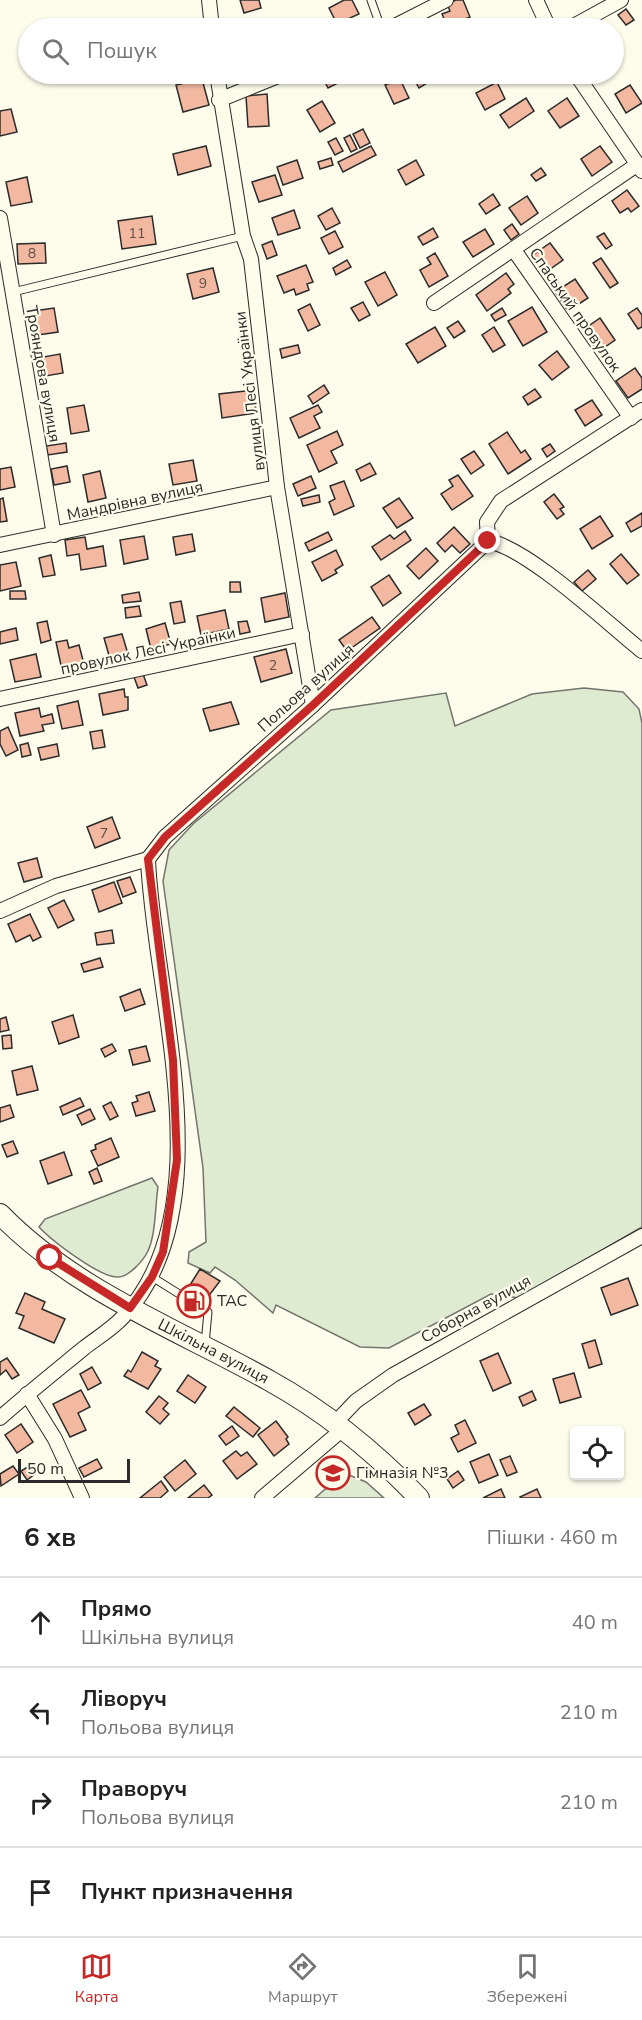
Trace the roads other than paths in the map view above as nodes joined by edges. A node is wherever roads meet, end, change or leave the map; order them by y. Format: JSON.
{"nodes":[{"id":1,"x":209,"y":0,"type":"edge"},
{"id":2,"x":371,"y":0,"type":"edge"},
{"id":3,"x":446,"y":0,"type":"edge"},
{"id":4,"x":537,"y":0,"type":"edge"},
{"id":5,"x":621,"y":0,"type":"edge"},
{"id":6,"x":211,"y":18,"type":"edge"},
{"id":7,"x":377,"y":18,"type":"edge"},
{"id":8,"x":411,"y":18,"type":"edge"},
{"id":9,"x":545,"y":18,"type":"edge"},
{"id":10,"x":588,"y":18,"type":"edge"},
{"id":11,"x":218,"y":84,"type":"edge"},
{"id":12,"x":258,"y":84,"type":"edge"},
{"id":13,"x":583,"y":84,"type":"edge"},
{"id":14,"x":219,"y":100,"type":"junction"},
{"id":15,"x":640,"y":168,"type":"edge"},
{"id":16,"x":0,"y":218,"type":"edge"},
{"id":17,"x":243,"y":236,"type":"junction"},
{"id":18,"x":514,"y":250,"type":"junction"},
{"id":19,"x":13,"y":292,"type":"junction"},
{"id":20,"x":434,"y":303,"type":"dead end"},
{"id":21,"x":636,"y":414,"type":"edge"},
{"id":22,"x":278,"y":487,"type":"junction"},
{"id":23,"x":54,"y":535,"type":"junction"},
{"id":24,"x":488,"y":541,"type":"junction"},
{"id":25,"x":0,"y":545,"type":"edge"},
{"id":26,"x":302,"y":634,"type":"junction"},
{"id":27,"x":642,"y":651,"type":"edge"},
{"id":28,"x":0,"y":699,"type":"edge"},
{"id":29,"x":313,"y":705,"type":"junction"},
{"id":30,"x":148,"y":859,"type":"junction"},
{"id":31,"x":0,"y":911,"type":"edge"},
{"id":32,"x":0,"y":1214,"type":"edge"},
{"id":33,"x":642,"y":1236,"type":"edge"},
{"id":34,"x":152,"y":1277,"type":"junction"},
{"id":35,"x":130,"y":1308,"type":"junction"},
{"id":36,"x":205,"y":1347,"type":"junction"},
{"id":37,"x":27,"y":1394,"type":"junction"},
{"id":38,"x":0,"y":1418,"type":"edge"},
{"id":39,"x":339,"y":1426,"type":"junction"},
{"id":40,"x":82,"y":1498,"type":"edge"},
{"id":41,"x":262,"y":1498,"type":"edge"},
{"id":42,"x":420,"y":1498,"type":"edge"}],
"edges":[{"from":1,"to":6,"type":"street"},
{"from":2,"to":7,"type":"lane"},
{"from":3,"to":8,"type":"street"},
{"from":4,"to":9,"type":"street"},
{"from":5,"to":10,"type":"street"},
{"from":11,"to":14,"type":"street","name":"вулиця Лесі Українки"},
{"from":12,"to":14,"type":"street"},
{"from":13,"to":15,"type":"street"},
{"from":14,"to":17,"type":"street","name":"вулиця Лесі Українки"},
{"from":15,"to":18,"type":"street","name":"Спаський провулок"},
{"from":16,"to":19,"type":"street","name":"Трояндова вулиця"},
{"from":17,"to":19,"type":"lane"},
{"from":17,"to":22,"type":"street","name":"вулиця Лесі Українки"},
{"from":18,"to":20,"type":"street","name":"Спаський провулок"},
{"from":18,"to":21,"type":"street","name":"Спаський провулок"},
{"from":19,"to":23,"type":"street","name":"Трояндова вулиця"},
{"from":21,"to":24,"type":"street"},
{"from":22,"to":23,"type":"street","name":"Мандрівна вулиця"},
{"from":22,"to":26,"type":"street","name":"вулиця Лесі Українки"},
{"from":23,"to":25,"type":"street","name":"Мандрівна вулиця"},
{"from":24,"to":27,"type":"street"},
{"from":24,"to":29,"type":"street","name":"Польова вулиця"},
{"from":26,"to":28,"type":"street","name":"провулок Лесі Українки"},
{"from":26,"to":29,"type":"street","name":"вулиця Лесі Українки"},
{"from":29,"to":30,"type":"street","name":"Польова вулиця"},
{"from":30,"to":31,"type":"street"},
{"from":30,"to":34,"type":"street"},
{"from":32,"to":35,"type":"main road","name":"Шкільна вулиця"},
{"from":33,"to":39,"type":"street","name":"Соборна вулиця"},
{"from":34,"to":35,"type":"street"},
{"from":34,"to":36,"type":"lane"},
{"from":35,"to":36,"type":"main road","name":"Шкільна вулиця"},
{"from":35,"to":37,"type":"street"},
{"from":36,"to":39,"type":"main road","name":"Шкільна вулиця"},
{"from":37,"to":38,"type":"street"},
{"from":37,"to":40,"type":"street"},
{"from":39,"to":41,"type":"street","name":"Соборна вулиця"},
{"from":39,"to":42,"type":"main road","name":"Шкільна вулиця"}]}
